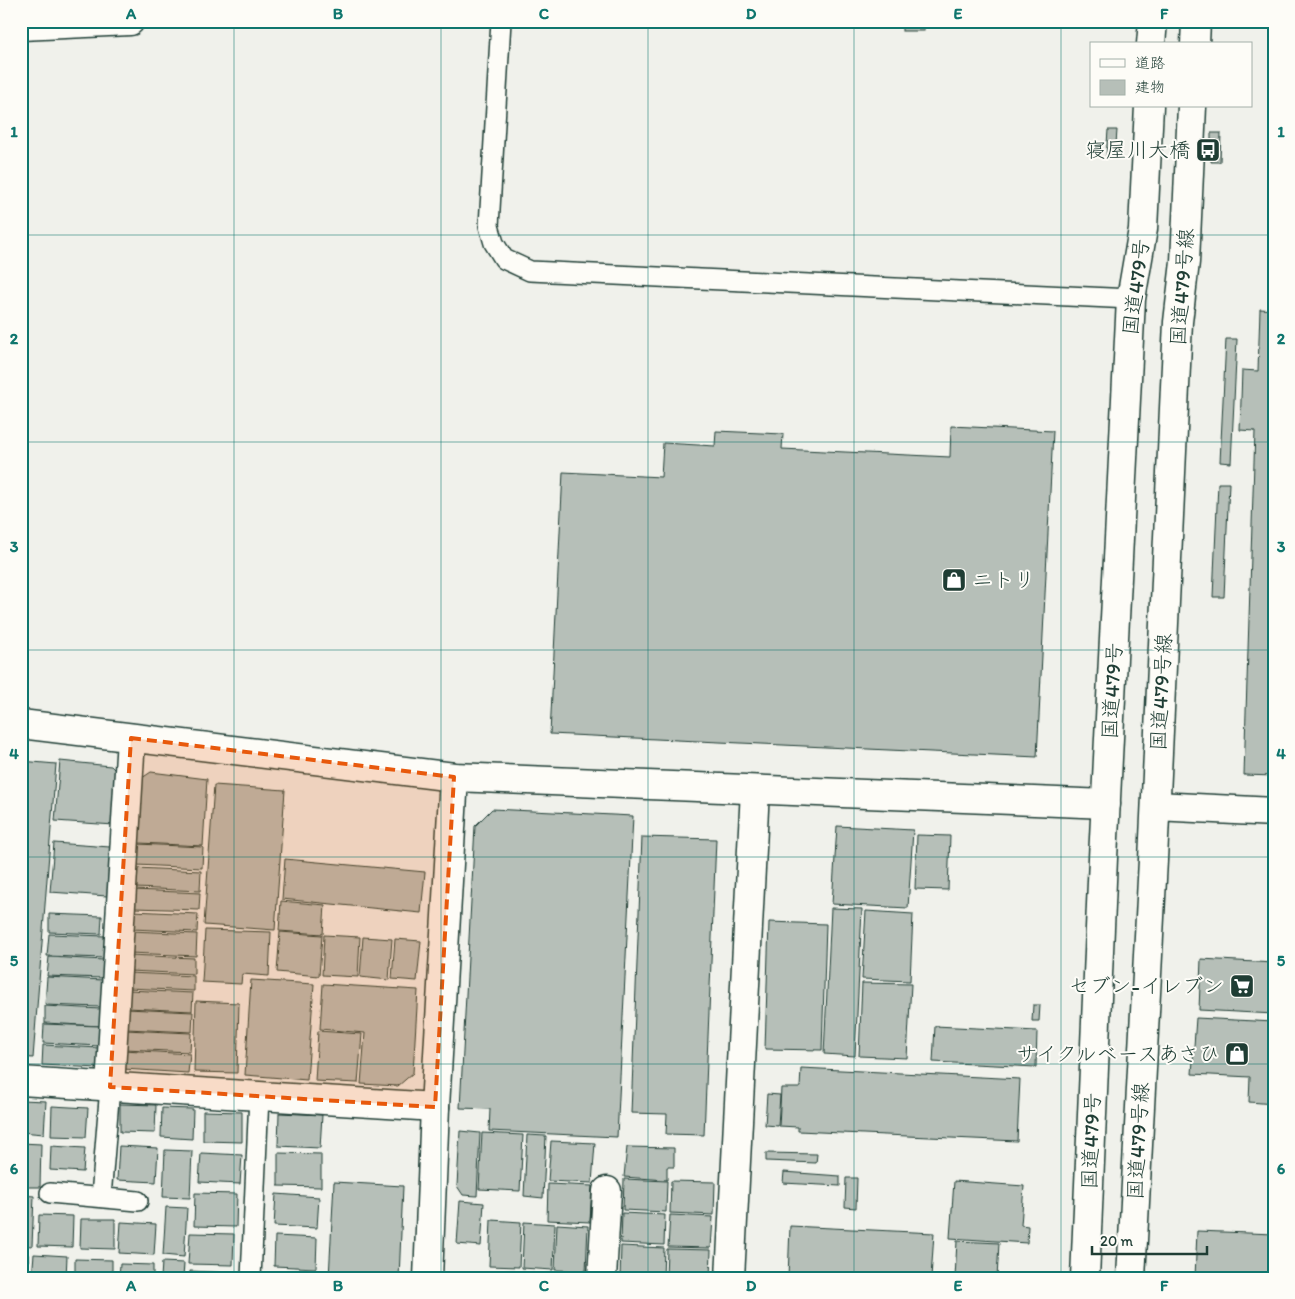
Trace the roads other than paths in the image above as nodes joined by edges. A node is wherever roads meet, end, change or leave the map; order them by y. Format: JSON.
{"nodes":[{"id":1,"x":130,"y":21,"type":"edge"},
{"id":2,"x":501,"y":21,"type":"edge"},
{"id":3,"x":1152,"y":21,"type":"edge"},
{"id":4,"x":1196,"y":21,"type":"edge"},
{"id":5,"x":21,"y":26,"type":"edge"},
{"id":6,"x":1152,"y":42,"type":"edge"},
{"id":7,"x":1195,"y":42,"type":"edge"},
{"id":8,"x":1149,"y":108,"type":"edge"},
{"id":9,"x":1192,"y":108,"type":"edge"},
{"id":10,"x":1131,"y":299,"type":"junction"},
{"id":11,"x":21,"y":724,"type":"edge"},
{"id":12,"x":131,"y":738,"type":"junction"},
{"id":13,"x":454,"y":777,"type":"junction"},
{"id":14,"x":755,"y":790,"type":"junction"},
{"id":15,"x":1106,"y":804,"type":"junction"},
{"id":16,"x":1156,"y":806,"type":"junction"},
{"id":17,"x":1274,"y":812,"type":"edge"},
{"id":18,"x":21,"y":1081,"type":"edge"},
{"id":19,"x":110,"y":1087,"type":"junction"},
{"id":20,"x":259,"y":1096,"type":"junction"},
{"id":21,"x":435,"y":1107,"type":"junction"},
{"id":22,"x":607,"y":1191,"type":"dead end"},
{"id":23,"x":50,"y":1193,"type":"dead end"},
{"id":24,"x":101,"y":1197,"type":"junction"},
{"id":25,"x":138,"y":1201,"type":"dead end"},
{"id":26,"x":251,"y":1278,"type":"edge"},
{"id":27,"x":428,"y":1278,"type":"edge"},
{"id":28,"x":602,"y":1278,"type":"edge"},
{"id":29,"x":730,"y":1278,"type":"edge"},
{"id":30,"x":1085,"y":1278,"type":"edge"},
{"id":31,"x":1131,"y":1278,"type":"edge"}],
"edges":[{"from":1,"to":5,"type":"main road"},
{"from":2,"to":10,"type":"lane"},
{"from":3,"to":6,"type":"main road"},
{"from":4,"to":7,"type":"main road"},
{"from":8,"to":10,"type":"main road","name":"国道479号"},
{"from":9,"to":16,"type":"main road","name":"国道479号線"},
{"from":10,"to":15,"type":"main road","name":"国道479号"},
{"from":11,"to":12,"type":"main road"},
{"from":12,"to":13,"type":"main road"},
{"from":12,"to":19,"type":"main road"},
{"from":13,"to":14,"type":"main road"},
{"from":13,"to":21,"type":"main road"},
{"from":14,"to":15,"type":"main road"},
{"from":14,"to":29,"type":"main road"},
{"from":15,"to":30,"type":"main road","name":"国道479号"},
{"from":16,"to":17,"type":"main road"},
{"from":16,"to":31,"type":"main road","name":"国道479号線"},
{"from":18,"to":19,"type":"main road"},
{"from":19,"to":20,"type":"main road"},
{"from":19,"to":24,"type":"lane"},
{"from":20,"to":21,"type":"main road"},
{"from":20,"to":26,"type":"lane"},
{"from":21,"to":27,"type":"main road"},
{"from":22,"to":28,"type":"main road"},
{"from":23,"to":24,"type":"lane"},
{"from":24,"to":25,"type":"lane"}]}
